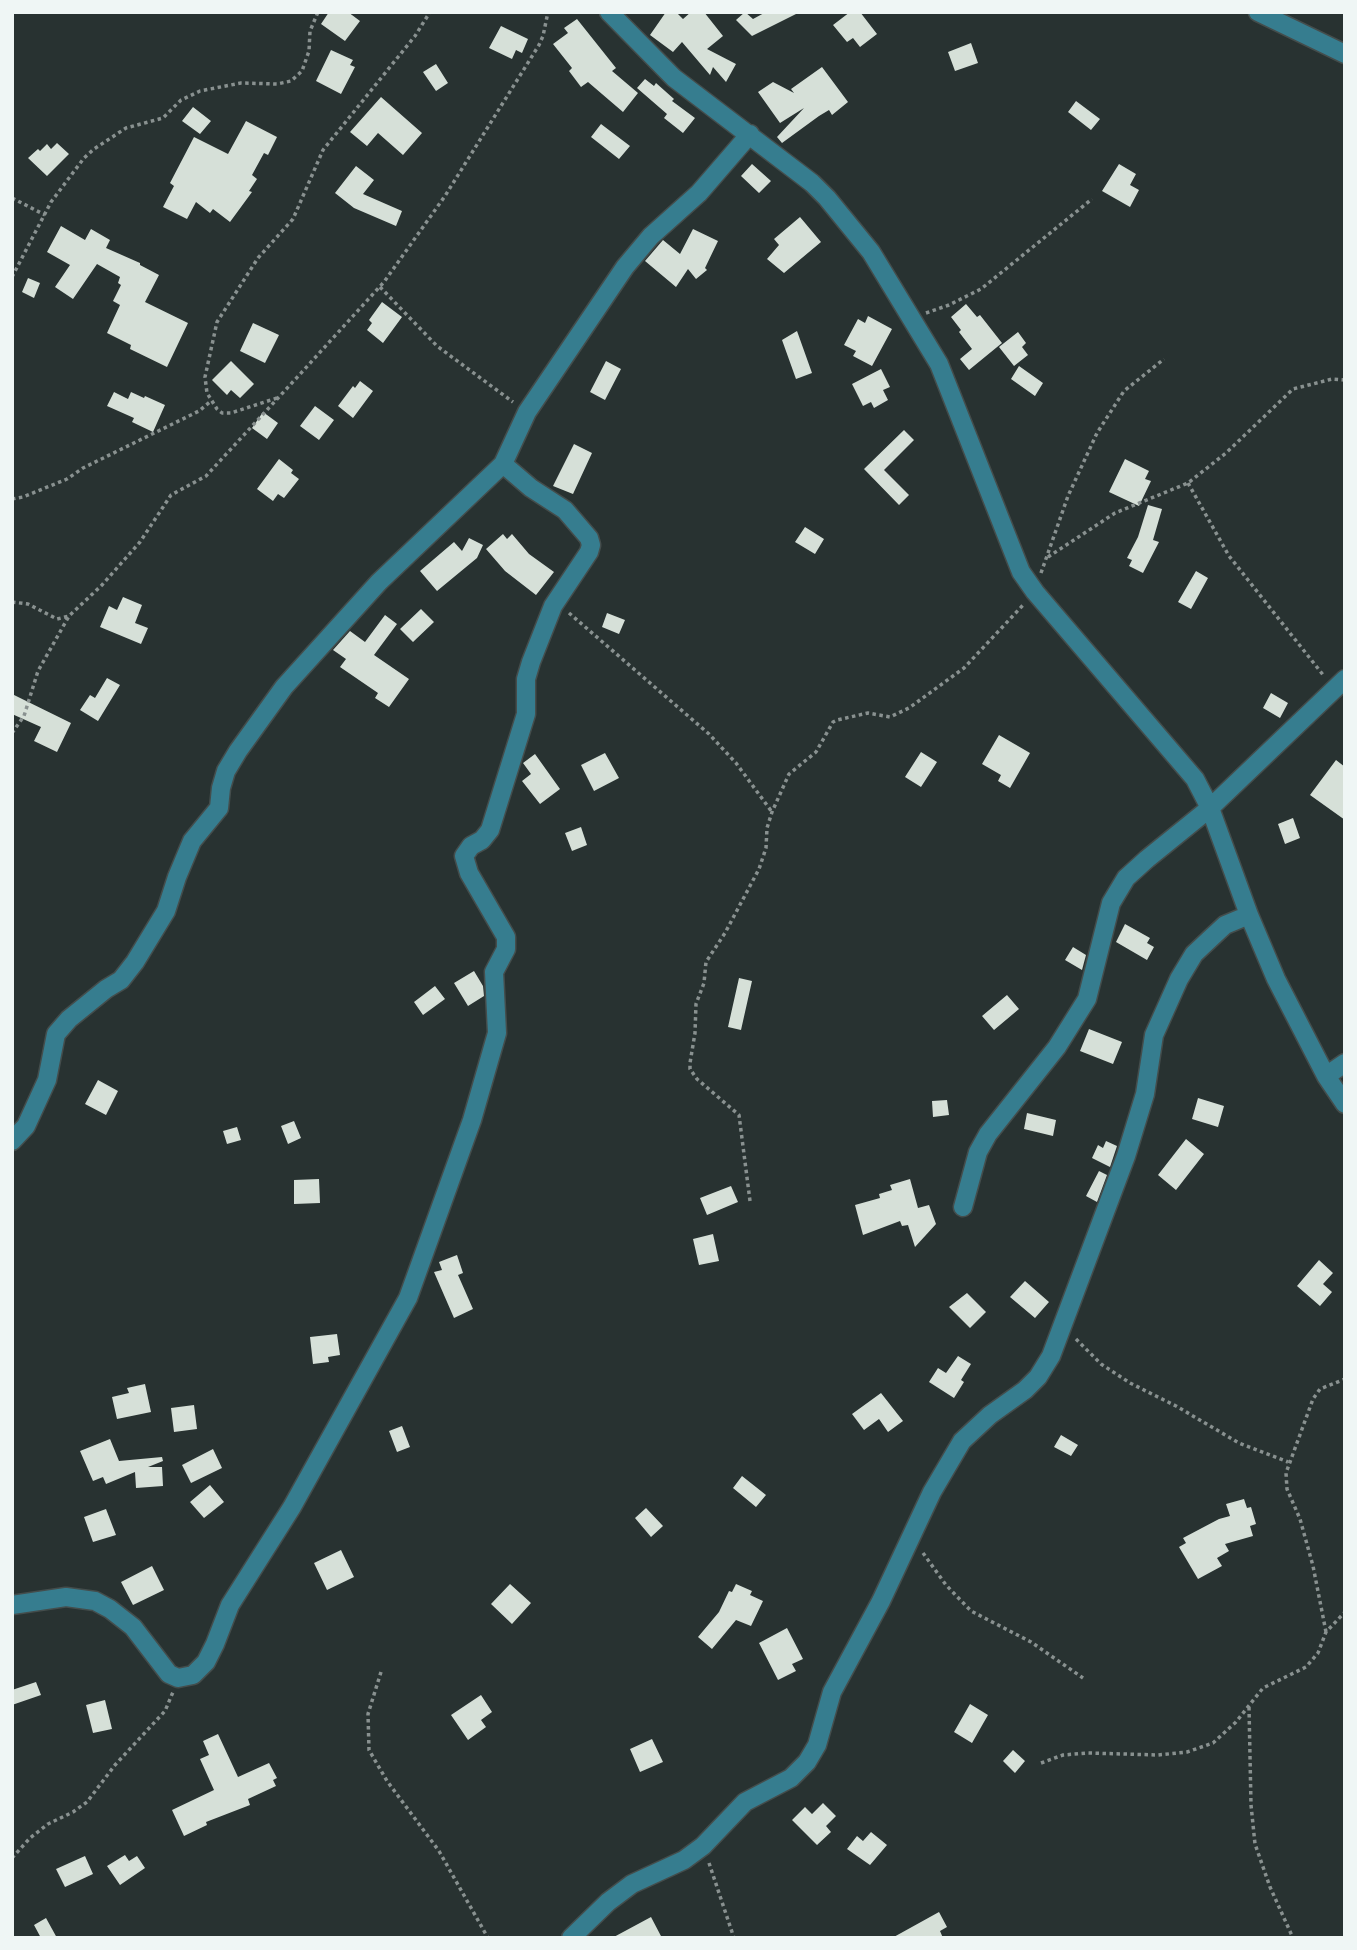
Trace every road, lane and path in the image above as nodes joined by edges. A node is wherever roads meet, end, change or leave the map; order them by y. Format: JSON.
{"nodes":[{"id":1,"x":318,"y":12,"type":"edge"},
{"id":2,"x":430,"y":12,"type":"edge"},
{"id":3,"x":548,"y":12,"type":"edge"},
{"id":4,"x":609,"y":12,"type":"edge"},
{"id":5,"x":1258,"y":12,"type":"edge"},
{"id":6,"x":1345,"y":54,"type":"edge"},
{"id":7,"x":750,"y":134,"type":"junction"},
{"id":8,"x":12,"y":198,"type":"edge"},
{"id":9,"x":1092,"y":199,"type":"dead end"},
{"id":10,"x":45,"y":215,"type":"junction"},
{"id":11,"x":12,"y":277,"type":"edge"},
{"id":12,"x":380,"y":287,"type":"junction"},
{"id":13,"x":911,"y":318,"type":"junction"},
{"id":14,"x":1164,"y":359,"type":"dead end"},
{"id":15,"x":1345,"y":380,"type":"edge"},
{"id":16,"x":278,"y":398,"type":"junction"},
{"id":17,"x":211,"y":401,"type":"junction"},
{"id":18,"x":527,"y":412,"type":"junction"},
{"id":19,"x":503,"y":464,"type":"junction"},
{"id":20,"x":1188,"y":482,"type":"junction"},
{"id":21,"x":12,"y":499,"type":"edge"},
{"id":22,"x":1046,"y":558,"type":"junction"},
{"id":23,"x":1035,"y":592,"type":"junction"},
{"id":24,"x":559,"y":596,"type":"junction"},
{"id":25,"x":12,"y":601,"type":"edge"},
{"id":26,"x":69,"y":615,"type":"junction"},
{"id":27,"x":1340,"y":685,"type":"edge"},
{"id":28,"x":12,"y":733,"type":"edge"},
{"id":29,"x":1210,"y":808,"type":"junction"},
{"id":30,"x":772,"y":812,"type":"junction"},
{"id":31,"x":1249,"y":915,"type":"junction"},
{"id":32,"x":1345,"y":1063,"type":"edge"},
{"id":33,"x":1326,"y":1076,"type":"junction"},
{"id":34,"x":1345,"y":1104,"type":"edge"},
{"id":35,"x":12,"y":1140,"type":"edge"},
{"id":36,"x":750,"y":1201,"type":"dead end"},
{"id":37,"x":963,"y":1207,"type":"dead end"},
{"id":38,"x":1064,"y":1323,"type":"junction"},
{"id":39,"x":1345,"y":1379,"type":"edge"},
{"id":40,"x":1289,"y":1463,"type":"junction"},
{"id":41,"x":911,"y":1537,"type":"junction"},
{"id":42,"x":12,"y":1605,"type":"edge"},
{"id":43,"x":1345,"y":1612,"type":"edge"},
{"id":44,"x":1326,"y":1632,"type":"junction"},
{"id":45,"x":381,"y":1672,"type":"dead end"},
{"id":46,"x":178,"y":1678,"type":"junction"},
{"id":47,"x":1083,"y":1678,"type":"dead end"},
{"id":48,"x":1249,"y":1705,"type":"junction"},
{"id":49,"x":1041,"y":1763,"type":"dead end"},
{"id":50,"x":704,"y":1846,"type":"junction"},
{"id":51,"x":12,"y":1858,"type":"edge"},
{"id":52,"x":488,"y":1938,"type":"edge"},
{"id":53,"x":571,"y":1938,"type":"edge"},
{"id":54,"x":734,"y":1938,"type":"edge"},
{"id":55,"x":1293,"y":1938,"type":"edge"}],
"edges":[{"from":1,"to":10,"type":"path"},
{"from":2,"to":17,"type":"path"},
{"from":3,"to":12,"type":"path"},
{"from":4,"to":7,"type":"street"},
{"from":5,"to":6,"type":"street"},
{"from":7,"to":13,"type":"street"},
{"from":7,"to":18,"type":"street"},
{"from":8,"to":10,"type":"path"},
{"from":9,"to":13,"type":"path"},
{"from":10,"to":11,"type":"path"},
{"from":12,"to":16,"type":"path"},
{"from":12,"to":18,"type":"path"},
{"from":13,"to":23,"type":"street"},
{"from":14,"to":22,"type":"path"},
{"from":15,"to":20,"type":"path"},
{"from":16,"to":17,"type":"path"},
{"from":16,"to":26,"type":"path"},
{"from":17,"to":21,"type":"path"},
{"from":18,"to":19,"type":"street"},
{"from":19,"to":24,"type":"street"},
{"from":19,"to":35,"type":"street"},
{"from":20,"to":22,"type":"path"},
{"from":20,"to":27,"type":"path"},
{"from":22,"to":23,"type":"path"},
{"from":23,"to":29,"type":"street"},
{"from":23,"to":30,"type":"path"},
{"from":24,"to":30,"type":"path"},
{"from":24,"to":46,"type":"street"},
{"from":25,"to":26,"type":"path"},
{"from":26,"to":28,"type":"path"},
{"from":27,"to":29,"type":"street"},
{"from":29,"to":31,"type":"street"},
{"from":29,"to":37,"type":"street"},
{"from":30,"to":36,"type":"path"},
{"from":31,"to":33,"type":"street"},
{"from":31,"to":38,"type":"street"},
{"from":32,"to":33,"type":"street"},
{"from":33,"to":34,"type":"street"},
{"from":38,"to":40,"type":"path"},
{"from":38,"to":41,"type":"street"},
{"from":39,"to":40,"type":"path"},
{"from":40,"to":44,"type":"path"},
{"from":41,"to":47,"type":"path"},
{"from":41,"to":50,"type":"street"},
{"from":42,"to":46,"type":"street"},
{"from":43,"to":44,"type":"path"},
{"from":44,"to":48,"type":"path"},
{"from":45,"to":52,"type":"path"},
{"from":46,"to":51,"type":"path"},
{"from":48,"to":49,"type":"path"},
{"from":48,"to":55,"type":"path"},
{"from":50,"to":53,"type":"street"},
{"from":50,"to":54,"type":"path"}]}
